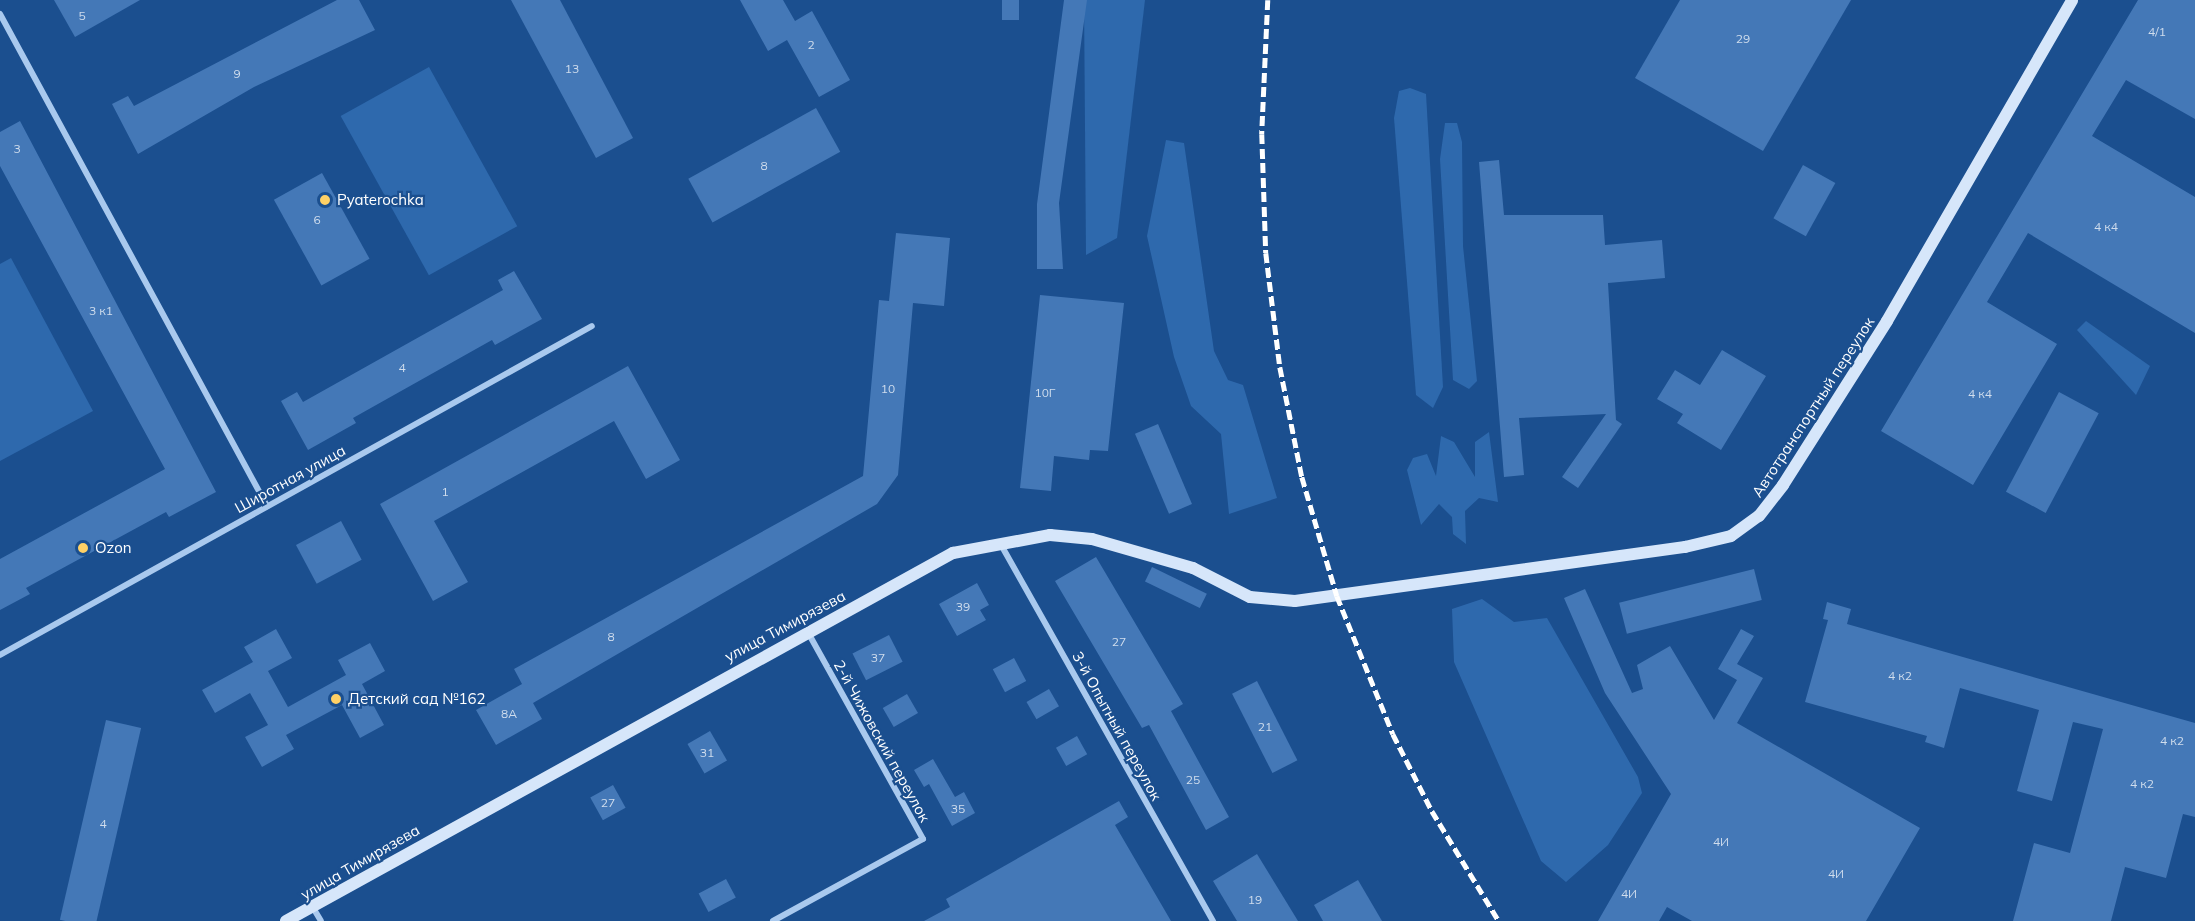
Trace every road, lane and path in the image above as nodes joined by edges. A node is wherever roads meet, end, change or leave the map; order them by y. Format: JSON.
{"nodes":[{"id":1,"x":2072,"y":0,"type":"edge"},
{"id":2,"x":0,"y":14,"type":"edge"},
{"id":3,"x":592,"y":326,"type":"dead end"},
{"id":4,"x":267,"y":506,"type":"junction"},
{"id":5,"x":1000,"y":543,"type":"junction"},
{"id":6,"x":1337,"y":596,"type":"joint"},
{"id":7,"x":807,"y":631,"type":"junction"},
{"id":8,"x":0,"y":655,"type":"edge"},
{"id":9,"x":312,"y":906,"type":"junction"},
{"id":10,"x":286,"y":921,"type":"edge"},
{"id":11,"x":321,"y":921,"type":"edge"},
{"id":12,"x":773,"y":921,"type":"edge"},
{"id":13,"x":1213,"y":921,"type":"edge"}],
"edges":[{"from":1,"to":6,"type":"main road","name":"Автотранспортный переулок"},
{"from":2,"to":4,"type":"street"},
{"from":3,"to":4,"type":"street","name":"Широтная улица"},
{"from":4,"to":8,"type":"street","name":"Широтная улица"},
{"from":5,"to":6,"type":"main road","name":"улица Тимирязева"},
{"from":5,"to":7,"type":"main road","name":"улица Тимирязева"},
{"from":5,"to":13,"type":"street","name":"3-й Опытный переулок"},
{"from":7,"to":9,"type":"main road","name":"улица Тимирязева"},
{"from":7,"to":12,"type":"street","name":"2-й Чижовский переулок"},
{"from":9,"to":10,"type":"main road","name":"улица Тимирязева"},
{"from":9,"to":11,"type":"street"}]}
